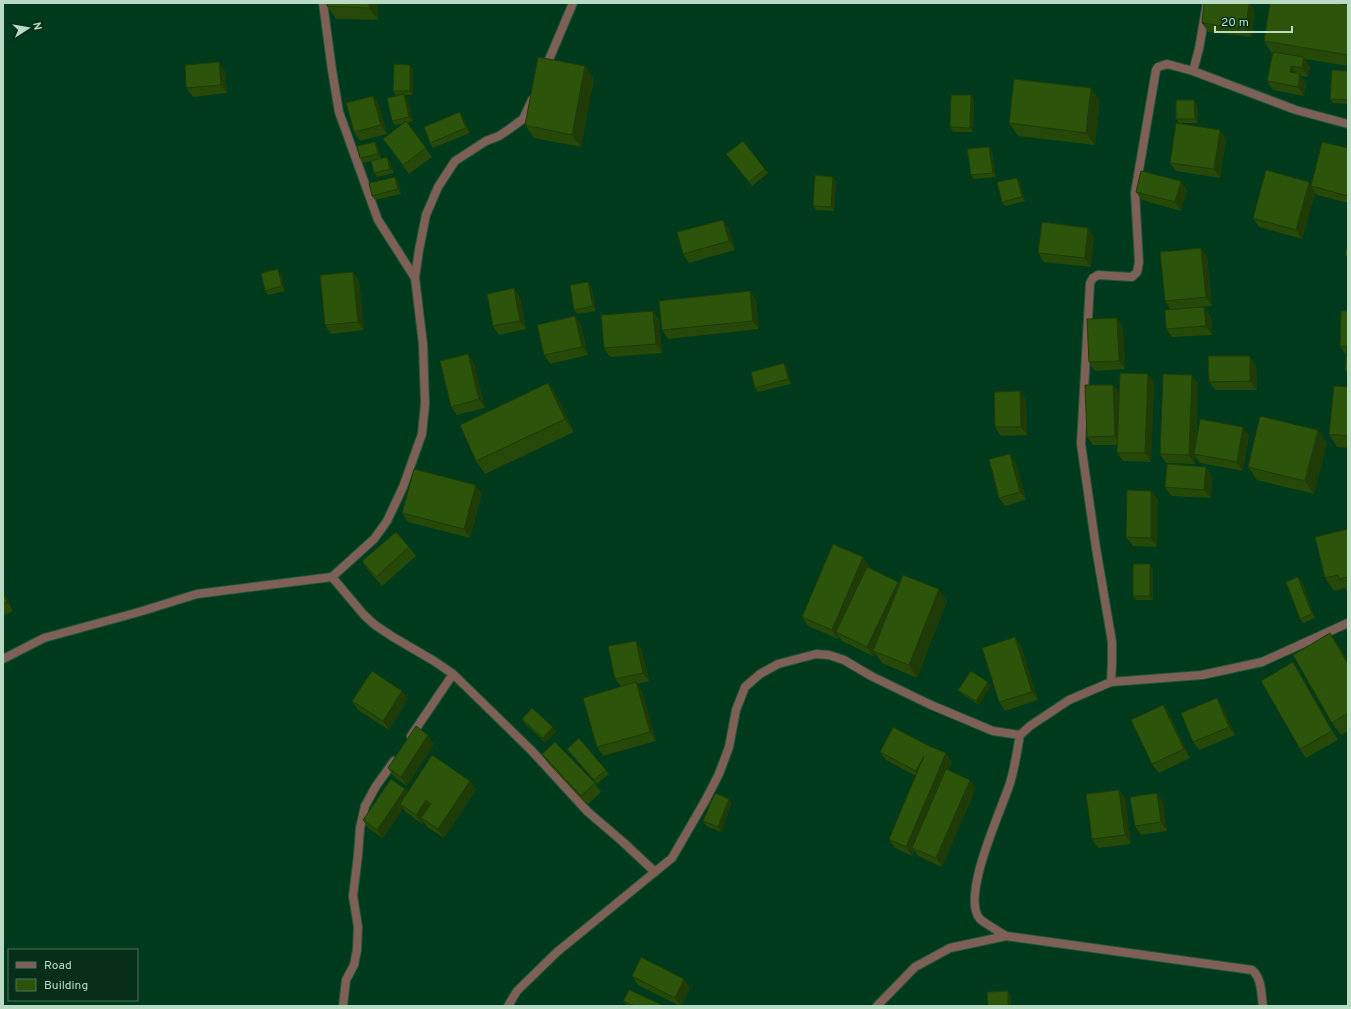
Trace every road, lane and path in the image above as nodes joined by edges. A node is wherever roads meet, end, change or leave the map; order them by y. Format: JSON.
{"nodes":[{"id":1,"x":323,"y":3,"type":"edge"},
{"id":2,"x":573,"y":3,"type":"edge"},
{"id":3,"x":1207,"y":3,"type":"edge"},
{"id":4,"x":1192,"y":71,"type":"junction"},
{"id":5,"x":541,"y":78,"type":"edge"},
{"id":6,"x":535,"y":93,"type":"edge"},
{"id":7,"x":1348,"y":124,"type":"edge"},
{"id":8,"x":415,"y":278,"type":"junction"},
{"id":9,"x":332,"y":577,"type":"junction"},
{"id":10,"x":1348,"y":623,"type":"edge"},
{"id":11,"x":3,"y":659,"type":"edge"},
{"id":12,"x":453,"y":674,"type":"junction"},
{"id":13,"x":1111,"y":682,"type":"junction"},
{"id":14,"x":1020,"y":735,"type":"junction"},
{"id":15,"x":405,"y":744,"type":"edge"},
{"id":16,"x":397,"y":756,"type":"edge"},
{"id":17,"x":655,"y":872,"type":"junction"},
{"id":18,"x":1006,"y":936,"type":"junction"},
{"id":19,"x":342,"y":1006,"type":"edge"},
{"id":20,"x":508,"y":1006,"type":"edge"},
{"id":21,"x":877,"y":1006,"type":"edge"},
{"id":22,"x":1263,"y":1006,"type":"edge"}],
"edges":[{"from":1,"to":8,"type":"street"},
{"from":2,"to":5,"type":"street"},
{"from":3,"to":4,"type":"street"},
{"from":4,"to":7,"type":"street"},
{"from":4,"to":13,"type":"street"},
{"from":6,"to":8,"type":"street"},
{"from":8,"to":9,"type":"street"},
{"from":9,"to":11,"type":"street"},
{"from":9,"to":12,"type":"street"},
{"from":10,"to":13,"type":"street"},
{"from":12,"to":15,"type":"street"},
{"from":12,"to":17,"type":"street"},
{"from":13,"to":14,"type":"street"},
{"from":14,"to":17,"type":"street"},
{"from":14,"to":18,"type":"street"},
{"from":16,"to":19,"type":"street"},
{"from":17,"to":20,"type":"street"},
{"from":18,"to":21,"type":"street"},
{"from":18,"to":22,"type":"street"}]}
